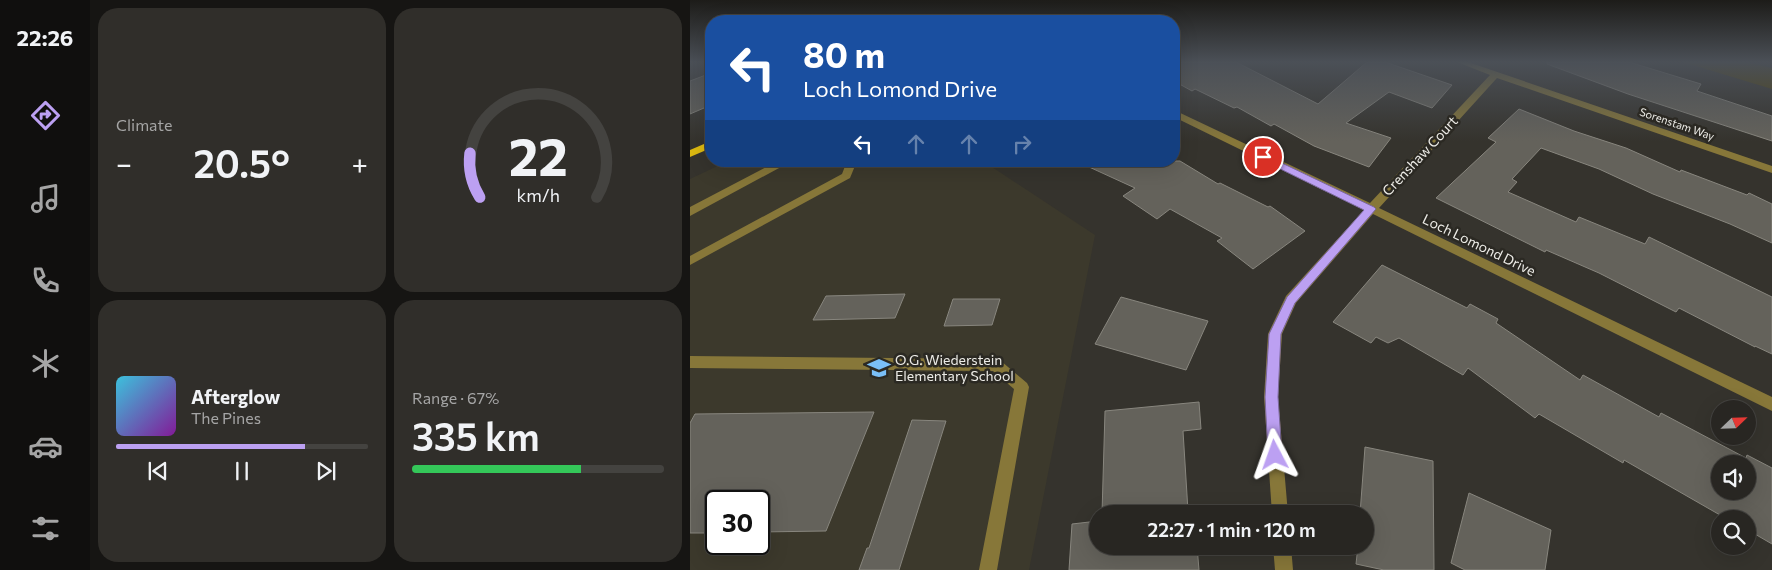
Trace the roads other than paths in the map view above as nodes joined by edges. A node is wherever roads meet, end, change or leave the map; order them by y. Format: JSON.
{"nodes":[{"id":1,"x":1482,"y":89,"type":"edge"},
{"id":2,"x":1538,"y":89,"type":"edge"},
{"id":3,"x":1180,"y":116,"type":"edge"},
{"id":4,"x":705,"y":147,"type":"edge"},
{"id":5,"x":690,"y":154,"type":"edge"},
{"id":6,"x":776,"y":167,"type":"edge"},
{"id":7,"x":850,"y":167,"type":"edge"},
{"id":8,"x":1772,"y":170,"type":"edge"},
{"id":9,"x":1371,"y":209,"type":"junction"},
{"id":10,"x":690,"y":212,"type":"edge"},
{"id":11,"x":690,"y":261,"type":"edge"},
{"id":12,"x":690,"y":362,"type":"edge"},
{"id":13,"x":1772,"y":404,"type":"edge"},
{"id":14,"x":1279,"y":505,"type":"edge"},
{"id":15,"x":1283,"y":555,"type":"edge"},
{"id":16,"x":988,"y":570,"type":"edge"},
{"id":17,"x":1284,"y":570,"type":"edge"}],
"edges":[{"from":1,"to":9,"type":"street","name":"Crenshaw Court"},
{"from":2,"to":8,"type":"street","name":"Sorenstam Way"},
{"from":3,"to":9,"type":"street","name":"Loch Lomond Drive"},
{"from":4,"to":5,"type":"main road"},
{"from":6,"to":10,"type":"street"},
{"from":7,"to":11,"type":"street"},
{"from":9,"to":13,"type":"street","name":"Loch Lomond Drive"},
{"from":9,"to":14,"type":"street","name":"Crenshaw Court"},
{"from":12,"to":16,"type":"street"},
{"from":15,"to":17,"type":"street"}]}
